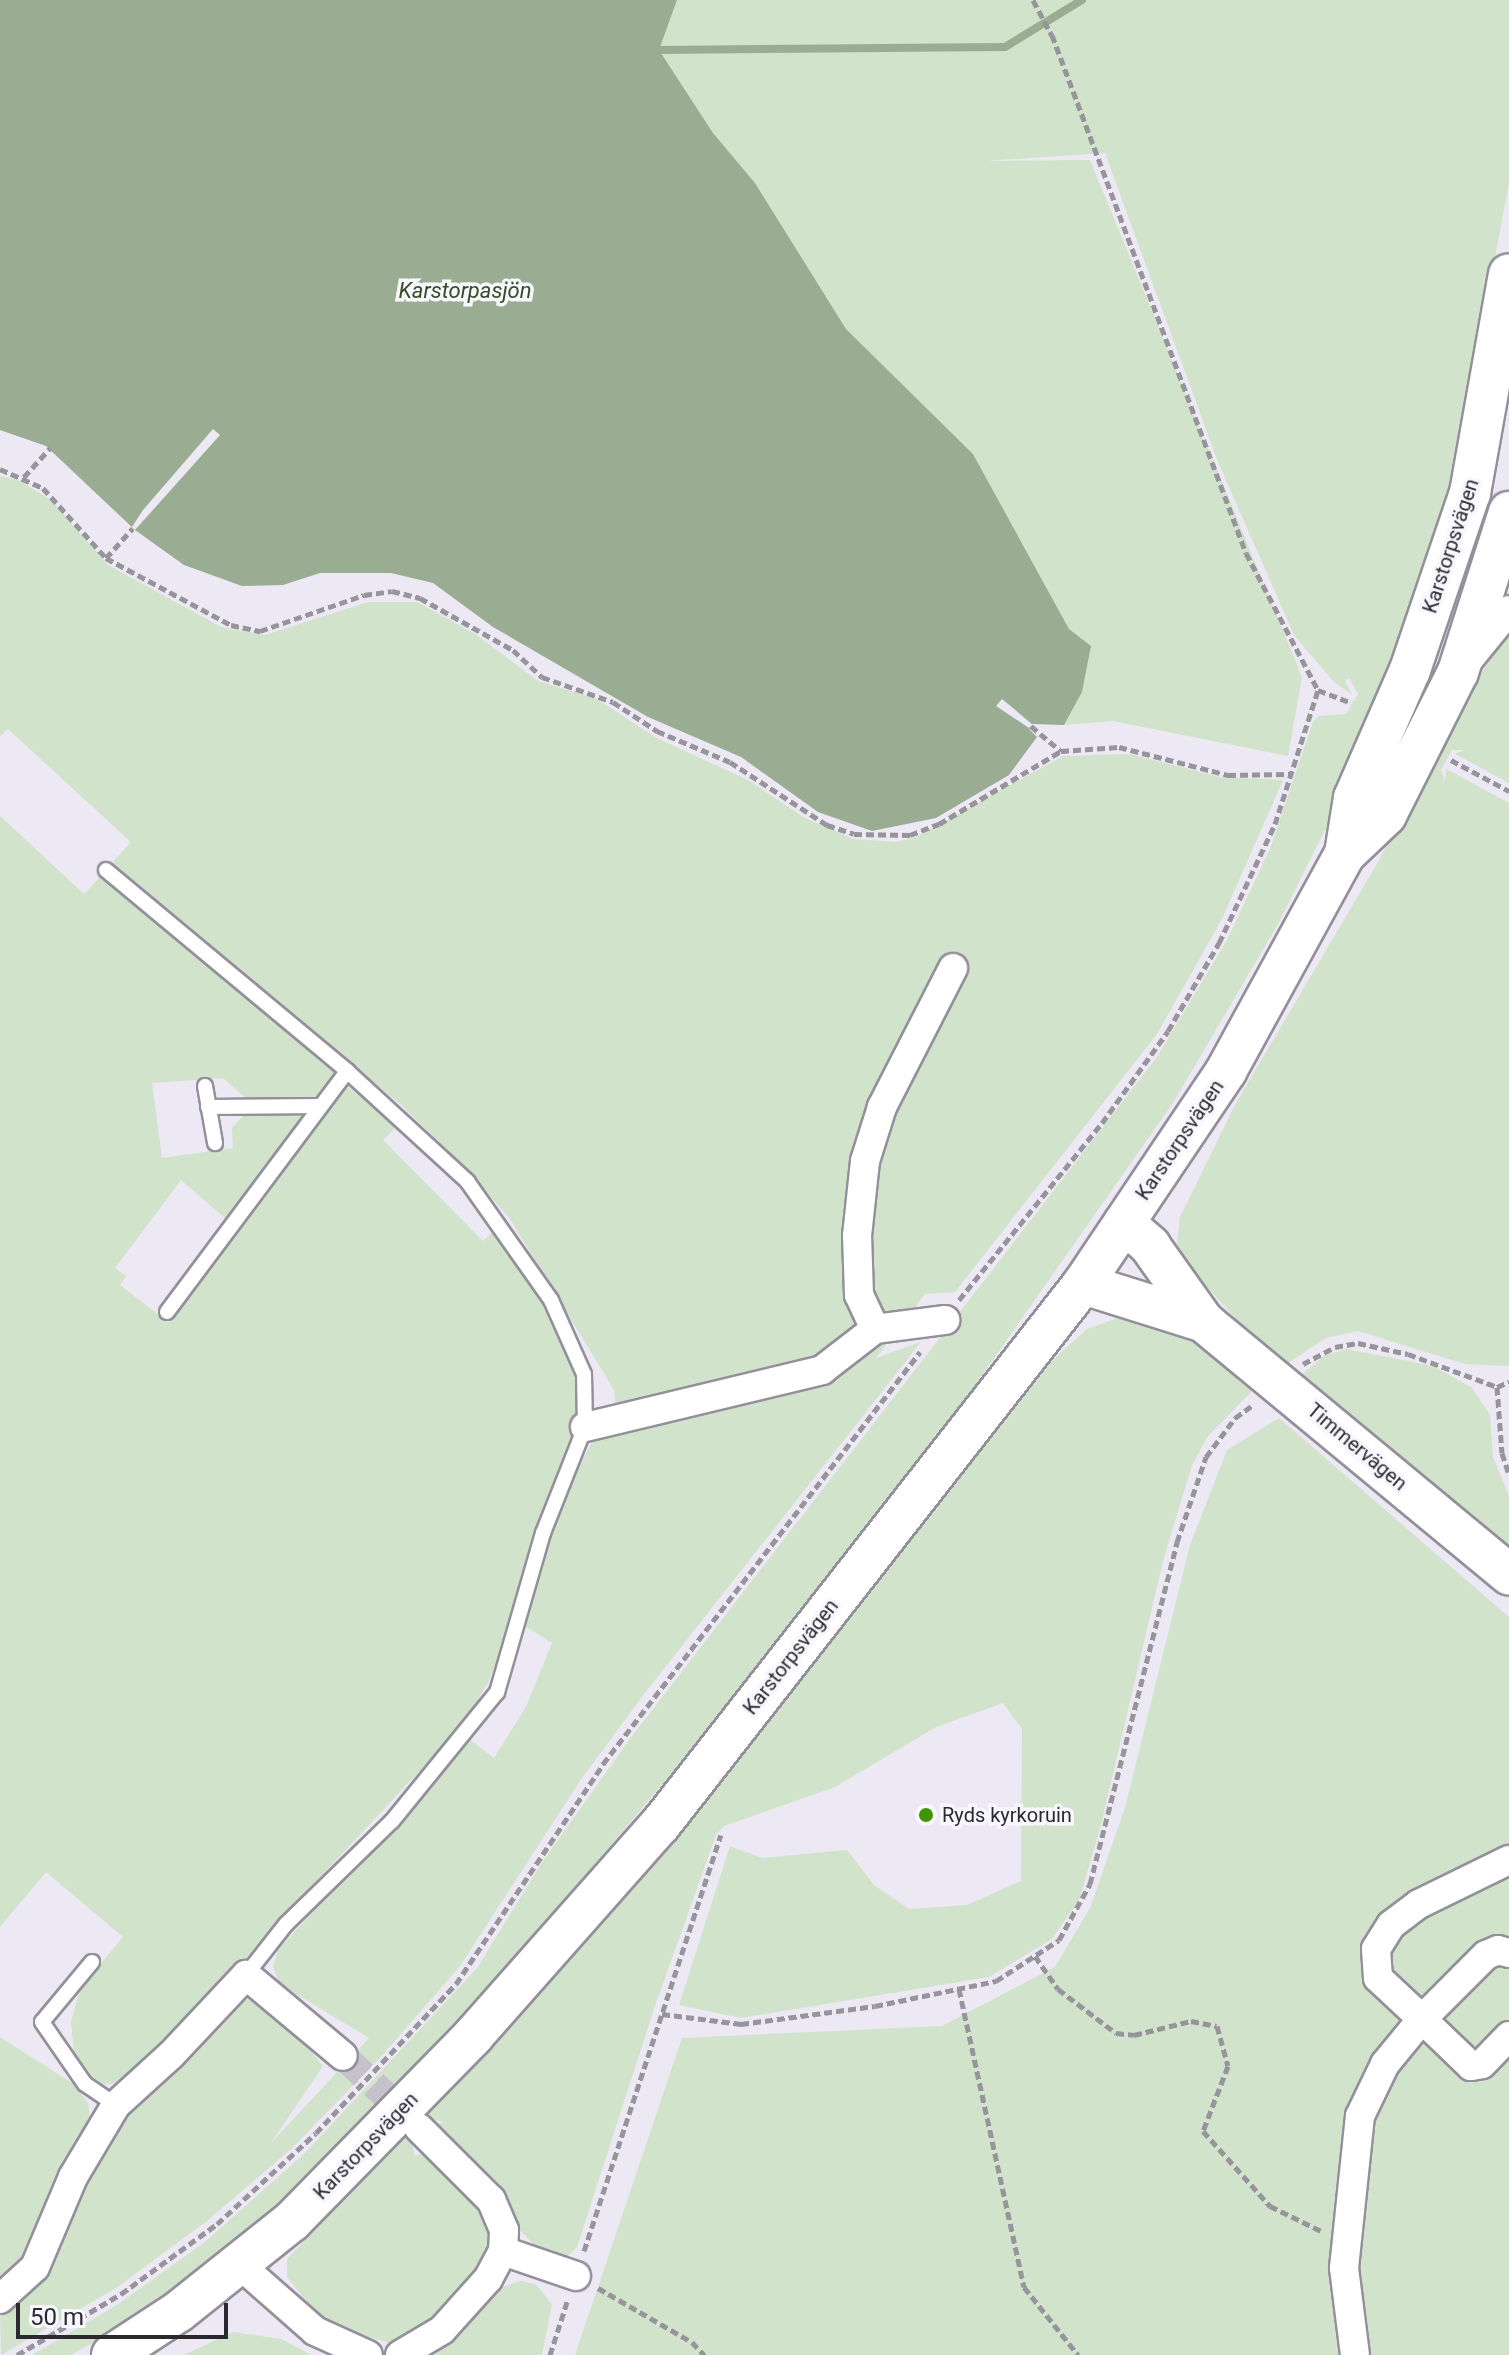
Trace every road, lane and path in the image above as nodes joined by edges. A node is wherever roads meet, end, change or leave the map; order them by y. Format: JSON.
{"nodes":[{"id":1,"x":1033,"y":0,"type":"edge"},
{"id":2,"x":1509,"y":274,"type":"edge"},
{"id":3,"x":50,"y":448,"type":"dead end"},
{"id":4,"x":0,"y":469,"type":"edge"},
{"id":5,"x":24,"y":477,"type":"junction"},
{"id":6,"x":1470,"y":493,"type":"junction"},
{"id":7,"x":1509,"y":510,"type":"edge"},
{"id":8,"x":133,"y":528,"type":"dead end"},
{"id":9,"x":106,"y":558,"type":"junction"},
{"id":10,"x":1509,"y":610,"type":"edge"},
{"id":11,"x":1458,"y":672,"type":"junction"},
{"id":12,"x":1318,"y":690,"type":"junction"},
{"id":13,"x":1352,"y":703,"type":"dead end"},
{"id":14,"x":1031,"y":726,"type":"dead end"},
{"id":15,"x":1061,"y":751,"type":"junction"},
{"id":16,"x":1451,"y":760,"type":"dead end"},
{"id":17,"x":1290,"y":774,"type":"junction"},
{"id":18,"x":1509,"y":791,"type":"edge"},
{"id":19,"x":1345,"y":854,"type":"junction"},
{"id":20,"x":106,"y":870,"type":"dead end"},
{"id":21,"x":953,"y":968,"type":"dead end"},
{"id":22,"x":347,"y":1071,"type":"junction"},
{"id":23,"x":205,"y":1086,"type":"dead end"},
{"id":24,"x":320,"y":1106,"type":"junction"},
{"id":25,"x":208,"y":1107,"type":"junction"},
{"id":26,"x":215,"y":1143,"type":"dead end"},
{"id":27,"x":1124,"y":1223,"type":"junction"},
{"id":28,"x":1083,"y":1284,"type":"junction"},
{"id":29,"x":167,"y":1312,"type":"dead end"},
{"id":30,"x":945,"y":1320,"type":"junction"},
{"id":31,"x":1204,"y":1322,"type":"junction"},
{"id":32,"x":875,"y":1329,"type":"junction"},
{"id":33,"x":1301,"y":1365,"type":"dead end"},
{"id":34,"x":1509,"y":1382,"type":"edge"},
{"id":35,"x":1497,"y":1387,"type":"junction"},
{"id":36,"x":1257,"y":1402,"type":"dead end"},
{"id":37,"x":585,"y":1427,"type":"junction"},
{"id":38,"x":1509,"y":1474,"type":"edge"},
{"id":39,"x":1509,"y":1574,"type":"edge"},
{"id":40,"x":721,"y":1835,"type":"dead end"},
{"id":41,"x":1509,"y":1860,"type":"edge"},
{"id":42,"x":1509,"y":1953,"type":"edge"},
{"id":43,"x":1035,"y":1956,"type":"junction"},
{"id":44,"x":92,"y":1962,"type":"dead end"},
{"id":45,"x":246,"y":1975,"type":"junction"},
{"id":46,"x":959,"y":1989,"type":"junction"},
{"id":47,"x":662,"y":2014,"type":"junction"},
{"id":48,"x":1422,"y":2019,"type":"junction"},
{"id":49,"x":1509,"y":2036,"type":"edge"},
{"id":50,"x":343,"y":2056,"type":"tunnel mouth"},
{"id":51,"x":116,"y":2105,"type":"junction"},
{"id":52,"x":419,"y":2128,"type":"tunnel mouth"},
{"id":53,"x":1347,"y":2233,"type":"junction"},
{"id":54,"x":503,"y":2251,"type":"junction"},
{"id":55,"x":240,"y":2265,"type":"junction"},
{"id":56,"x":576,"y":2276,"type":"junction"},
{"id":57,"x":0,"y":2299,"type":"edge"},
{"id":58,"x":17,"y":2355,"type":"edge"},
{"id":59,"x":112,"y":2355,"type":"edge"},
{"id":60,"x":368,"y":2355,"type":"edge"},
{"id":61,"x":400,"y":2355,"type":"edge"},
{"id":62,"x":550,"y":2355,"type":"edge"},
{"id":63,"x":704,"y":2355,"type":"edge"},
{"id":64,"x":1078,"y":2355,"type":"edge"},
{"id":65,"x":1355,"y":2355,"type":"edge"}],
"edges":[{"from":1,"to":12,"type":"path"},
{"from":2,"to":6,"type":"main road","name":"Karstorpsvägen"},
{"from":3,"to":5,"type":"path"},
{"from":4,"to":5,"type":"path"},
{"from":5,"to":9,"type":"path"},
{"from":6,"to":7,"type":"street"},
{"from":6,"to":19,"type":"main road","name":"Karstorpsvägen"},
{"from":7,"to":11,"type":"main road","name":"Karstorpsvägen"},
{"from":8,"to":9,"type":"path"},
{"from":9,"to":15,"type":"path"},
{"from":10,"to":11,"type":"street"},
{"from":11,"to":19,"type":"main road","name":"Karstorpsvägen"},
{"from":12,"to":13,"type":"path"},
{"from":12,"to":17,"type":"path"},
{"from":14,"to":15,"type":"path"},
{"from":15,"to":17,"type":"path"},
{"from":16,"to":18,"type":"path"},
{"from":17,"to":30,"type":"path"},
{"from":19,"to":27,"type":"main road","name":"Karstorpsvägen"},
{"from":20,"to":22,"type":"lane"},
{"from":21,"to":32,"type":"street"},
{"from":22,"to":24,"type":"lane"},
{"from":22,"to":37,"type":"lane"},
{"from":23,"to":25,"type":"lane"},
{"from":24,"to":25,"type":"lane"},
{"from":24,"to":29,"type":"lane"},
{"from":25,"to":26,"type":"lane"},
{"from":27,"to":28,"type":"main road","name":"Karstorpsvägen"},
{"from":27,"to":31,"type":"main road","name":"Timmervägen"},
{"from":28,"to":31,"type":"main road","name":"Timmervägen"},
{"from":28,"to":55,"type":"main road","name":"Karstorpsvägen"},
{"from":30,"to":32,"type":"street"},
{"from":30,"to":58,"type":"path"},
{"from":31,"to":39,"type":"main road","name":"Timmervägen"},
{"from":32,"to":37,"type":"street"},
{"from":33,"to":35,"type":"path"},
{"from":34,"to":35,"type":"path"},
{"from":35,"to":38,"type":"path"},
{"from":36,"to":43,"type":"path"},
{"from":37,"to":45,"type":"lane"},
{"from":40,"to":47,"type":"path"},
{"from":41,"to":48,"type":"street"},
{"from":42,"to":48,"type":"street"},
{"from":43,"to":46,"type":"path"},
{"from":43,"to":53,"type":"path"},
{"from":44,"to":51,"type":"lane"},
{"from":45,"to":50,"type":"street"},
{"from":45,"to":51,"type":"street"},
{"from":46,"to":47,"type":"path"},
{"from":46,"to":64,"type":"path"},
{"from":47,"to":56,"type":"path"},
{"from":48,"to":49,"type":"street"},
{"from":48,"to":53,"type":"street"},
{"from":51,"to":57,"type":"street"},
{"from":52,"to":54,"type":"street"},
{"from":53,"to":65,"type":"street"},
{"from":54,"to":56,"type":"street"},
{"from":54,"to":61,"type":"street"},
{"from":55,"to":59,"type":"main road","name":"Karstorpsvägen"},
{"from":55,"to":60,"type":"street"},
{"from":56,"to":62,"type":"path"},
{"from":56,"to":63,"type":"path"}]}
